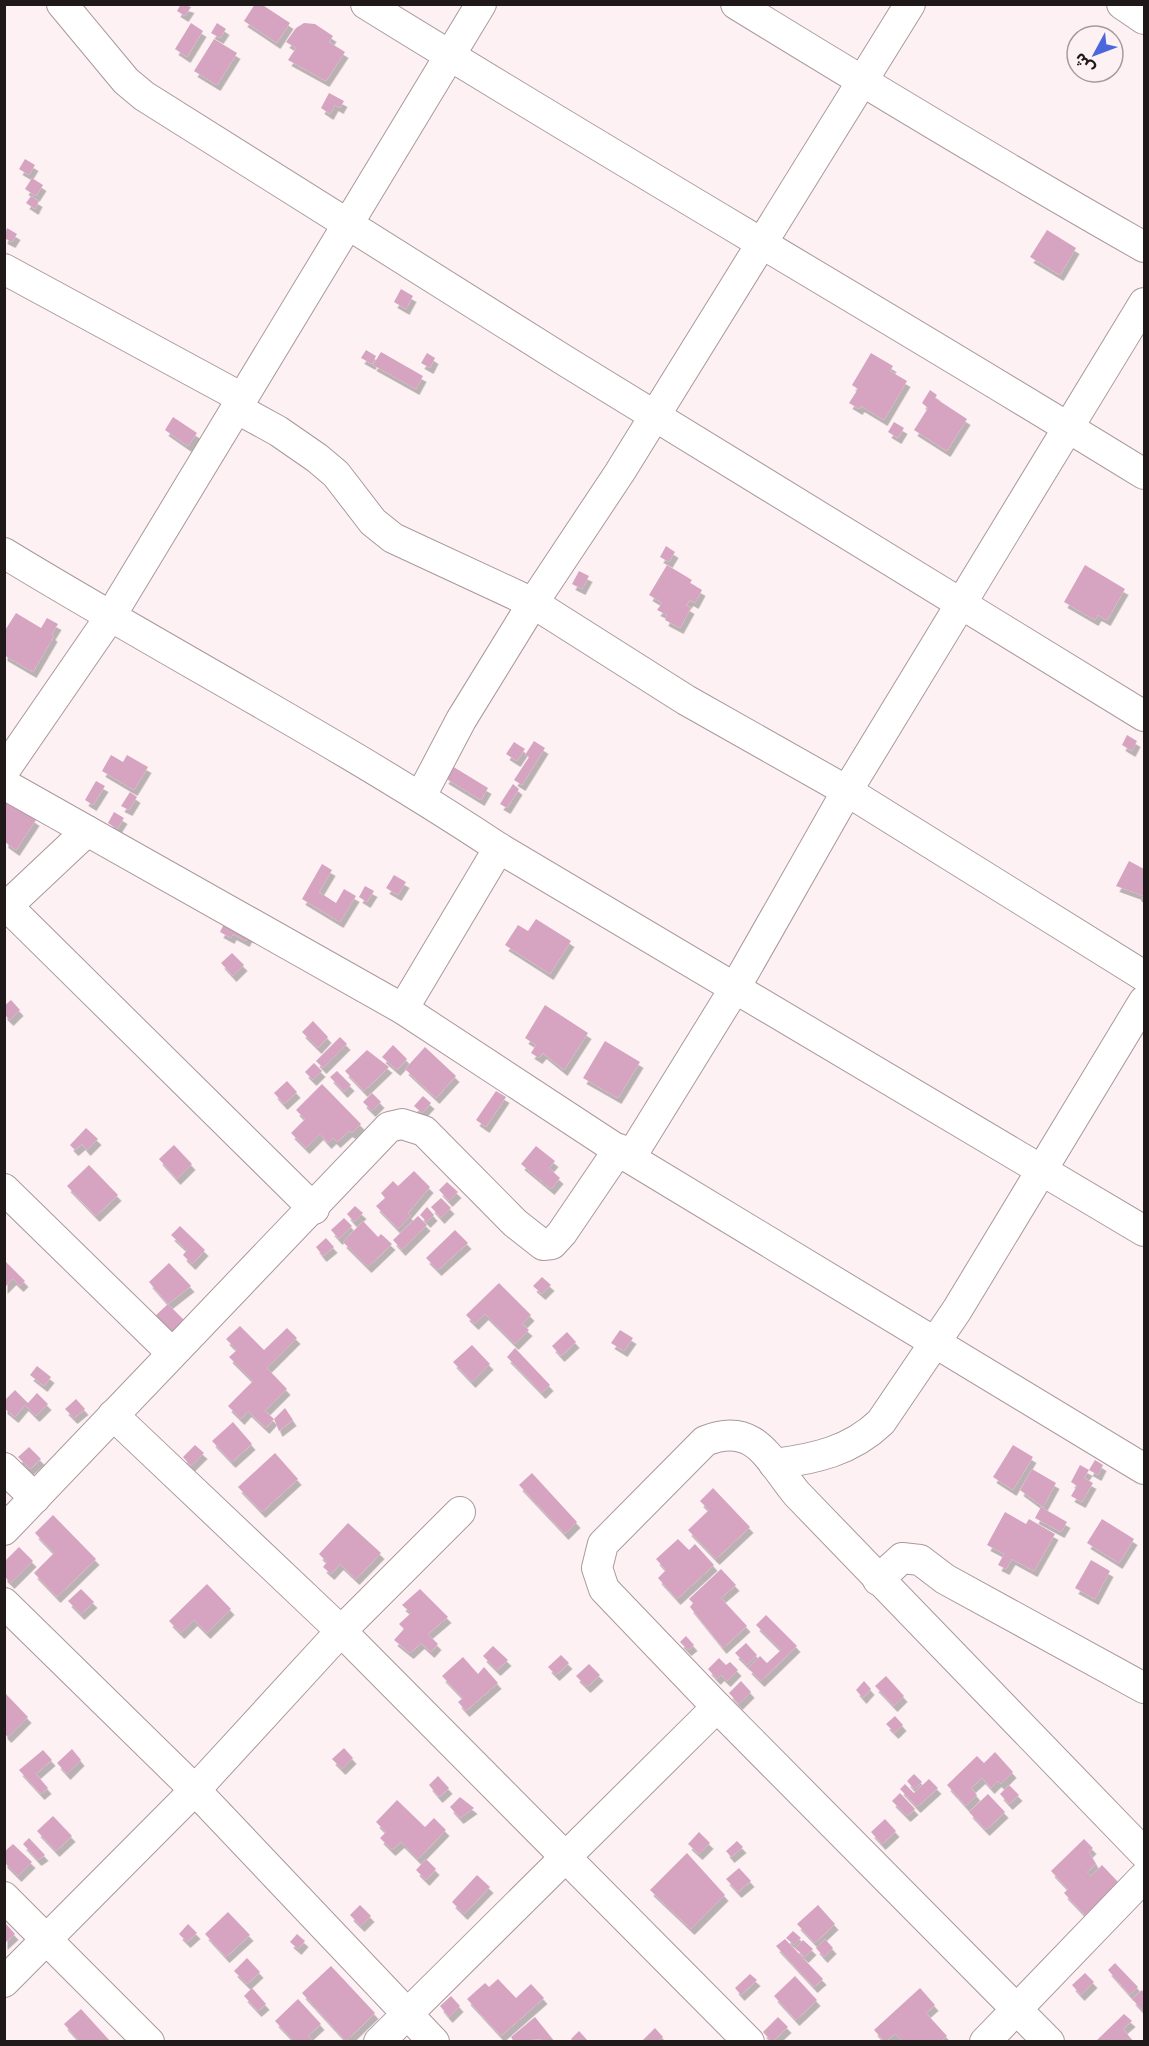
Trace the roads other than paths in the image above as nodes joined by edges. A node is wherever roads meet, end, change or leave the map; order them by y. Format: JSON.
{"nodes":[{"id":1,"x":62,"y":4,"type":"edge"},
{"id":2,"x":366,"y":4,"type":"edge"},
{"id":3,"x":481,"y":4,"type":"edge"},
{"id":4,"x":736,"y":4,"type":"edge"},
{"id":5,"x":910,"y":4,"type":"edge"},
{"id":6,"x":1122,"y":4,"type":"edge"},
{"id":7,"x":1144,"y":19,"type":"edge"},
{"id":8,"x":450,"y":56,"type":"junction"},
{"id":9,"x":864,"y":80,"type":"junction"},
{"id":10,"x":347,"y":225,"type":"junction"},
{"id":11,"x":764,"y":242,"type":"junction"},
{"id":12,"x":1144,"y":247,"type":"edge"},
{"id":13,"x":4,"y":269,"type":"edge"},
{"id":14,"x":1144,"y":303,"type":"edge"},
{"id":15,"x":239,"y":403,"type":"junction"},
{"id":16,"x":655,"y":416,"type":"junction"},
{"id":17,"x":1068,"y":427,"type":"junction"},
{"id":18,"x":1144,"y":474,"type":"edge"},
{"id":19,"x":4,"y":553,"type":"edge"},
{"id":20,"x":533,"y":603,"type":"junction"},
{"id":21,"x":963,"y":603,"type":"junction"},
{"id":22,"x":110,"y":617,"type":"junction"},
{"id":23,"x":1144,"y":716,"type":"edge"},
{"id":24,"x":4,"y":771,"type":"edge"},
{"id":25,"x":4,"y":784,"type":"edge"},
{"id":26,"x":847,"y":791,"type":"junction"},
{"id":27,"x":421,"y":796,"type":"junction"},
{"id":28,"x":87,"y":831,"type":"junction"},
{"id":29,"x":499,"y":848,"type":"junction"},
{"id":30,"x":6,"y":906,"type":"edge"},
{"id":31,"x":1144,"y":976,"type":"edge"},
{"id":32,"x":735,"y":988,"type":"junction"},
{"id":33,"x":1144,"y":1001,"type":"edge"},
{"id":34,"x":403,"y":1009,"type":"junction"},
{"id":35,"x":624,"y":1154,"type":"junction"},
{"id":36,"x":1043,"y":1169,"type":"junction"},
{"id":37,"x":4,"y":1189,"type":"edge"},
{"id":38,"x":314,"y":1209,"type":"junction"},
{"id":39,"x":1144,"y":1231,"type":"edge"},
{"id":40,"x":935,"y":1343,"type":"junction"},
{"id":41,"x":172,"y":1353,"type":"junction"},
{"id":42,"x":112,"y":1416,"type":"junction"},
{"id":43,"x":774,"y":1464,"type":"junction"},
{"id":44,"x":4,"y":1468,"type":"edge"},
{"id":45,"x":1144,"y":1469,"type":"edge"},
{"id":46,"x":35,"y":1498,"type":"junction"},
{"id":47,"x":460,"y":1512,"type":"dead end"},
{"id":48,"x":4,"y":1530,"type":"edge"},
{"id":49,"x":878,"y":1580,"type":"junction"},
{"id":50,"x":4,"y":1603,"type":"edge"},
{"id":51,"x":340,"y":1631,"type":"junction"},
{"id":52,"x":1144,"y":1687,"type":"edge"},
{"id":53,"x":717,"y":1707,"type":"junction"},
{"id":54,"x":195,"y":1790,"type":"junction"},
{"id":55,"x":1144,"y":1853,"type":"edge"},
{"id":56,"x":566,"y":1855,"type":"junction"},
{"id":57,"x":1144,"y":1877,"type":"edge"},
{"id":58,"x":4,"y":1897,"type":"edge"},
{"id":59,"x":48,"y":1940,"type":"junction"},
{"id":60,"x":4,"y":1982,"type":"edge"},
{"id":61,"x":1017,"y":2009,"type":"junction"},
{"id":62,"x":407,"y":2015,"type":"junction"},
{"id":63,"x":149,"y":2042,"type":"edge"},
{"id":64,"x":379,"y":2042,"type":"edge"},
{"id":65,"x":434,"y":2042,"type":"edge"},
{"id":66,"x":749,"y":2042,"type":"edge"},
{"id":67,"x":985,"y":2042,"type":"edge"},
{"id":68,"x":1049,"y":2042,"type":"edge"}],
"edges":[{"from":1,"to":10,"type":"street"},
{"from":2,"to":8,"type":"street"},
{"from":3,"to":8,"type":"street"},
{"from":4,"to":9,"type":"street"},
{"from":5,"to":9,"type":"street"},
{"from":6,"to":7,"type":"street"},
{"from":8,"to":10,"type":"street"},
{"from":8,"to":11,"type":"street"},
{"from":9,"to":11,"type":"street"},
{"from":9,"to":12,"type":"street"},
{"from":10,"to":15,"type":"street"},
{"from":10,"to":16,"type":"street"},
{"from":11,"to":16,"type":"street"},
{"from":11,"to":17,"type":"street"},
{"from":13,"to":15,"type":"street"},
{"from":14,"to":17,"type":"street"},
{"from":15,"to":20,"type":"street"},
{"from":15,"to":22,"type":"street"},
{"from":16,"to":20,"type":"street"},
{"from":16,"to":21,"type":"street"},
{"from":17,"to":18,"type":"street"},
{"from":17,"to":21,"type":"street"},
{"from":19,"to":22,"type":"street"},
{"from":20,"to":26,"type":"street"},
{"from":20,"to":27,"type":"street"},
{"from":21,"to":23,"type":"street"},
{"from":21,"to":26,"type":"street"},
{"from":22,"to":24,"type":"street"},
{"from":22,"to":27,"type":"street"},
{"from":25,"to":28,"type":"street"},
{"from":26,"to":31,"type":"street"},
{"from":26,"to":32,"type":"street"},
{"from":27,"to":29,"type":"street"},
{"from":28,"to":30,"type":"street"},
{"from":28,"to":34,"type":"street"},
{"from":29,"to":32,"type":"street"},
{"from":29,"to":34,"type":"street"},
{"from":30,"to":38,"type":"street"},
{"from":32,"to":35,"type":"street"},
{"from":32,"to":36,"type":"street"},
{"from":33,"to":36,"type":"street"},
{"from":34,"to":35,"type":"street"},
{"from":35,"to":38,"type":"street"},
{"from":35,"to":40,"type":"street"},
{"from":36,"to":39,"type":"street"},
{"from":36,"to":40,"type":"street"},
{"from":37,"to":41,"type":"street"},
{"from":38,"to":41,"type":"street"},
{"from":40,"to":43,"type":"street"},
{"from":40,"to":45,"type":"street"},
{"from":41,"to":42,"type":"street"},
{"from":42,"to":46,"type":"street"},
{"from":42,"to":51,"type":"street"},
{"from":43,"to":49,"type":"street"},
{"from":43,"to":53,"type":"street"},
{"from":44,"to":46,"type":"street"},
{"from":46,"to":48,"type":"street"},
{"from":47,"to":51,"type":"street"},
{"from":49,"to":52,"type":"street"},
{"from":49,"to":55,"type":"street"},
{"from":50,"to":54,"type":"street"},
{"from":51,"to":54,"type":"street"},
{"from":51,"to":56,"type":"street"},
{"from":53,"to":56,"type":"street"},
{"from":53,"to":61,"type":"street"},
{"from":54,"to":59,"type":"street"},
{"from":54,"to":62,"type":"street"},
{"from":56,"to":62,"type":"street"},
{"from":56,"to":66,"type":"street"},
{"from":57,"to":61,"type":"street"},
{"from":58,"to":59,"type":"street"},
{"from":59,"to":60,"type":"street"},
{"from":59,"to":63,"type":"street"},
{"from":61,"to":67,"type":"street"},
{"from":61,"to":68,"type":"street"},
{"from":62,"to":64,"type":"street"},
{"from":62,"to":65,"type":"street"}]}
